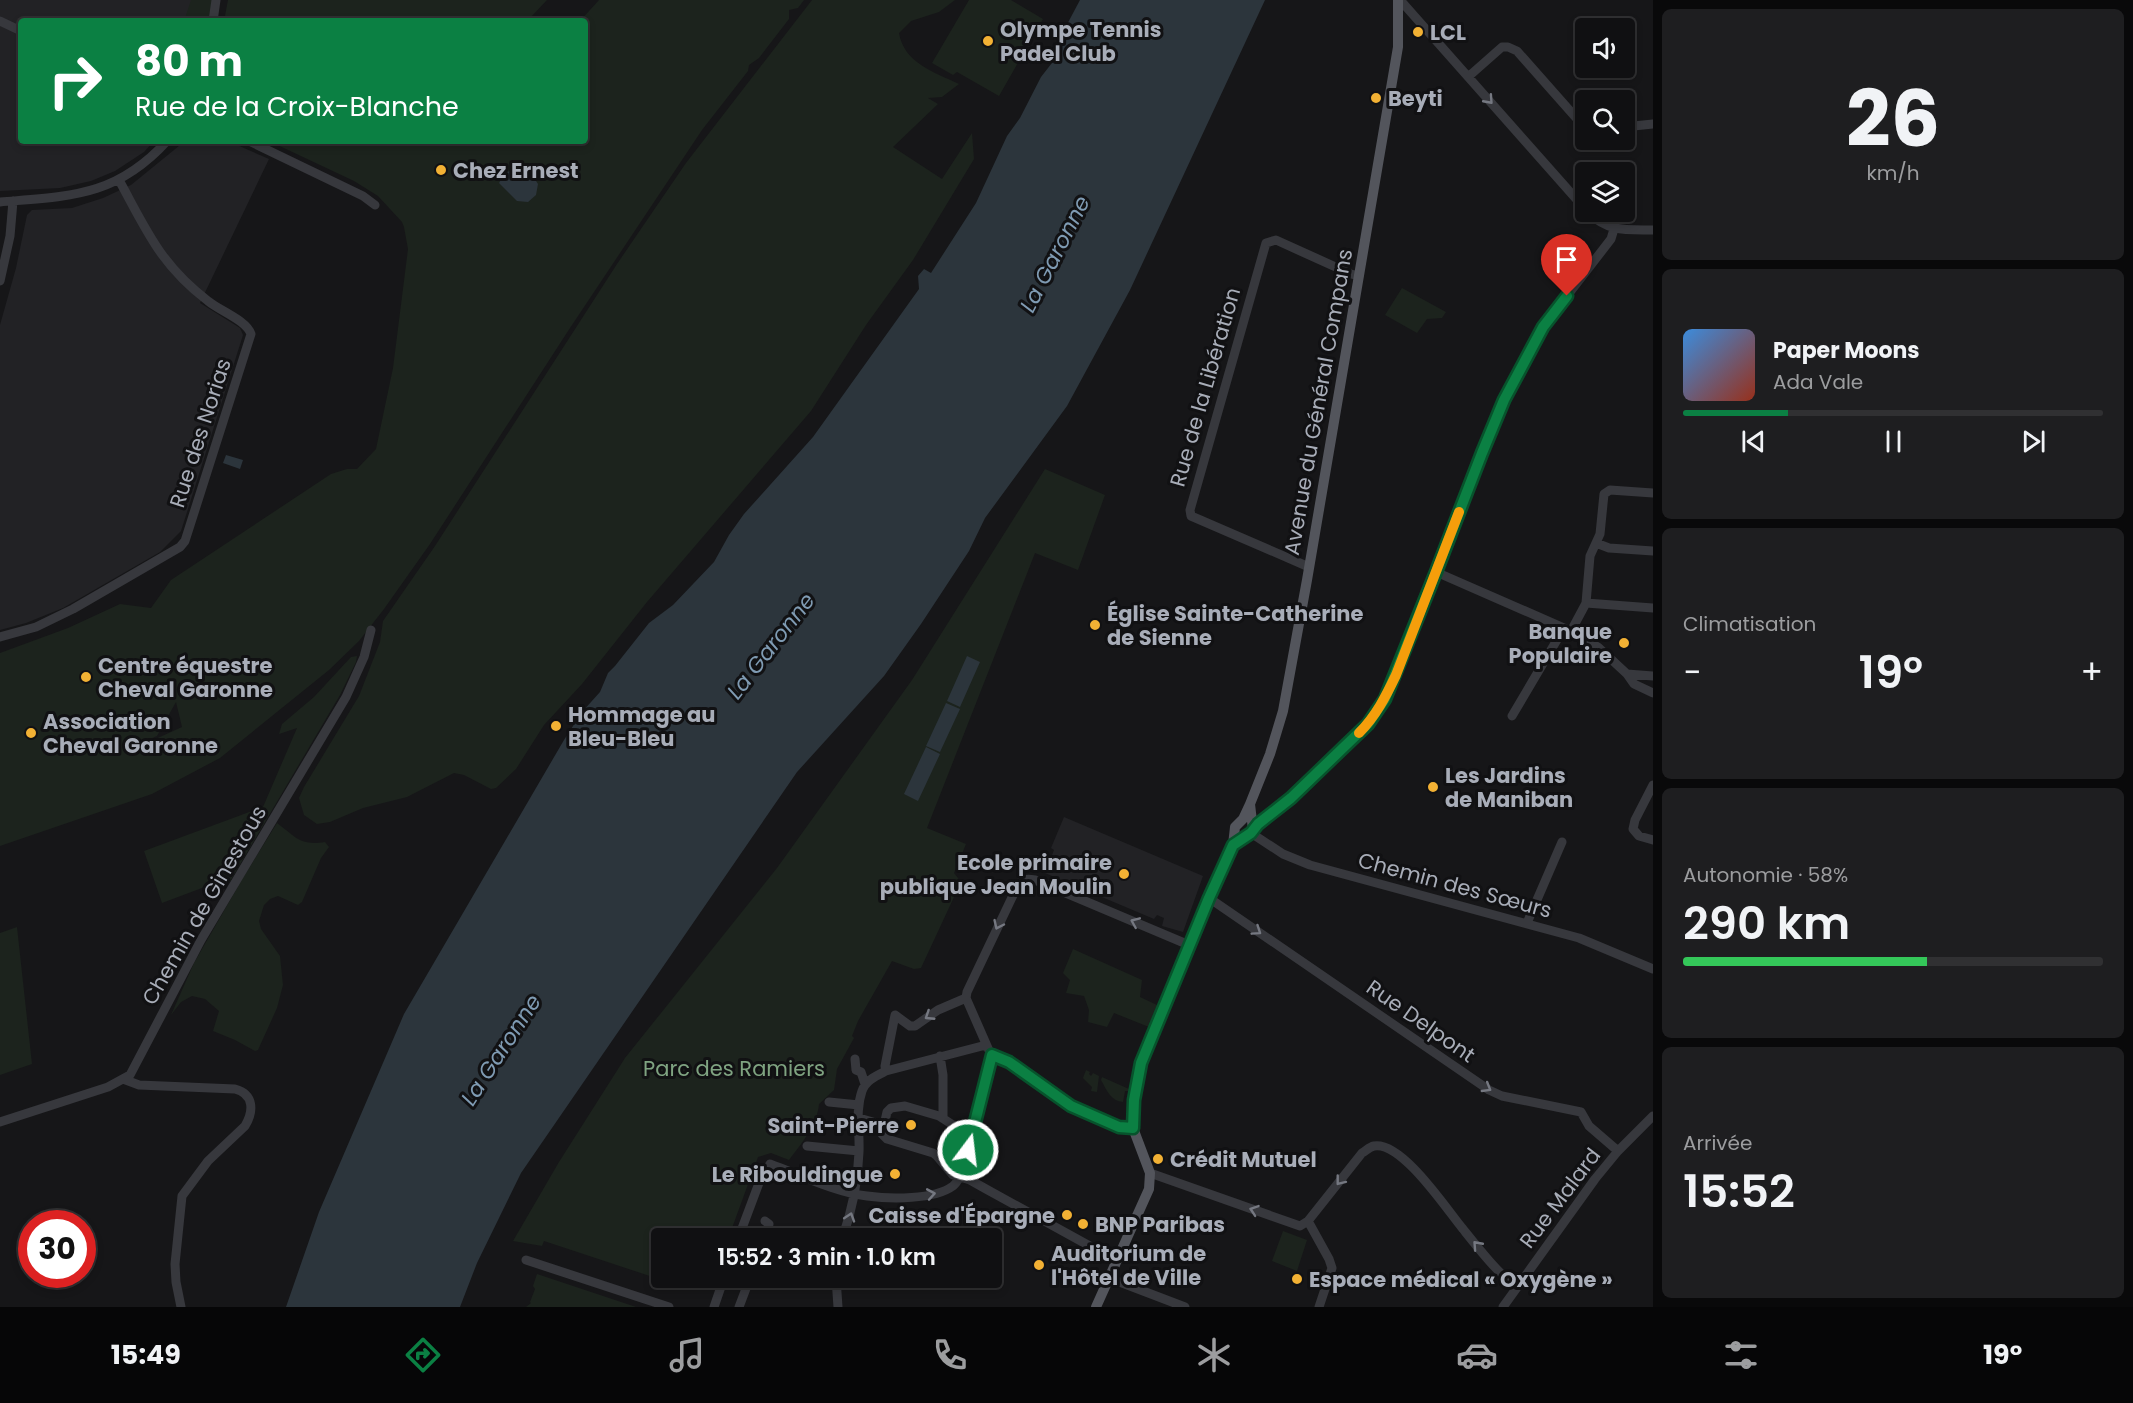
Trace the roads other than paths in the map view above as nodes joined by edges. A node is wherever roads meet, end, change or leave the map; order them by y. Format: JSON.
{"nodes":[{"id":1,"x":216,"y":0,"type":"edge"},
{"id":2,"x":1400,"y":1,"type":"edge"},
{"id":3,"x":213,"y":18,"type":"edge"},
{"id":4,"x":0,"y":21,"type":"edge"},
{"id":5,"x":18,"y":30,"type":"edge"},
{"id":6,"x":1468,"y":77,"type":"junction"},
{"id":7,"x":1575,"y":117,"type":"edge"},
{"id":8,"x":1653,"y":124,"type":"edge"},
{"id":9,"x":1635,"y":126,"type":"edge"},
{"id":10,"x":164,"y":144,"type":"edge"},
{"id":11,"x":255,"y":144,"type":"edge"},
{"id":12,"x":119,"y":180,"type":"junction"},
{"id":13,"x":1575,"y":199,"type":"edge"},
{"id":14,"x":13,"y":201,"type":"junction"},
{"id":15,"x":0,"y":202,"type":"edge"},
{"id":16,"x":375,"y":205,"type":"dead end"},
{"id":17,"x":1599,"y":222,"type":"edge"},
{"id":18,"x":1614,"y":229,"type":"junction"},
{"id":19,"x":1653,"y":230,"type":"edge"},
{"id":20,"x":1359,"y":276,"type":"junction"},
{"id":21,"x":0,"y":281,"type":"edge"},
{"id":22,"x":1653,"y":493,"type":"edge"},
{"id":23,"x":1596,"y":543,"type":"junction"},
{"id":24,"x":1653,"y":550,"type":"edge"},
{"id":25,"x":1309,"y":567,"type":"junction"},
{"id":26,"x":1436,"y":572,"type":"junction"},
{"id":27,"x":1586,"y":603,"type":"junction"},
{"id":28,"x":1653,"y":608,"type":"edge"},
{"id":29,"x":1567,"y":629,"type":"junction"},
{"id":30,"x":371,"y":630,"type":"dead end"},
{"id":31,"x":0,"y":638,"type":"edge"},
{"id":32,"x":1627,"y":674,"type":"junction"},
{"id":33,"x":1651,"y":676,"type":"edge"},
{"id":34,"x":1649,"y":691,"type":"edge"},
{"id":35,"x":1512,"y":716,"type":"dead end"},
{"id":36,"x":1653,"y":785,"type":"edge"},
{"id":37,"x":1247,"y":826,"type":"junction"},
{"id":38,"x":1653,"y":840,"type":"edge"},
{"id":39,"x":1562,"y":842,"type":"dead end"},
{"id":40,"x":1209,"y":898,"type":"junction"},
{"id":41,"x":1527,"y":923,"type":"junction"},
{"id":42,"x":1189,"y":945,"type":"junction"},
{"id":43,"x":1653,"y":969,"type":"edge"},
{"id":44,"x":966,"y":998,"type":"junction"},
{"id":45,"x":986,"y":1045,"type":"junction"},
{"id":46,"x":992,"y":1055,"type":"junction"},
{"id":47,"x":940,"y":1056,"type":"junction"},
{"id":48,"x":855,"y":1059,"type":"dead end"},
{"id":49,"x":886,"y":1071,"type":"junction"},
{"id":50,"x":123,"y":1080,"type":"junction"},
{"id":51,"x":865,"y":1084,"type":"junction"},
{"id":52,"x":829,"y":1102,"type":"dead end"},
{"id":53,"x":859,"y":1106,"type":"junction"},
{"id":54,"x":1653,"y":1116,"type":"edge"},
{"id":55,"x":858,"y":1118,"type":"junction"},
{"id":56,"x":943,"y":1118,"type":"junction"},
{"id":57,"x":0,"y":1122,"type":"edge"},
{"id":58,"x":883,"y":1125,"type":"junction"},
{"id":59,"x":1133,"y":1128,"type":"junction"},
{"id":60,"x":974,"y":1130,"type":"junction"},
{"id":61,"x":807,"y":1146,"type":"dead end"},
{"id":62,"x":860,"y":1151,"type":"junction"},
{"id":63,"x":1618,"y":1151,"type":"junction"},
{"id":64,"x":1150,"y":1173,"type":"junction"},
{"id":65,"x":960,"y":1177,"type":"junction"},
{"id":66,"x":855,"y":1194,"type":"junction"},
{"id":67,"x":765,"y":1221,"type":"dead end"},
{"id":68,"x":1308,"y":1221,"type":"junction"},
{"id":69,"x":742,"y":1228,"type":"edge"},
{"id":70,"x":769,"y":1228,"type":"edge"},
{"id":71,"x":846,"y":1228,"type":"edge"},
{"id":72,"x":1115,"y":1259,"type":"junction"},
{"id":73,"x":526,"y":1260,"type":"dead end"},
{"id":74,"x":1109,"y":1278,"type":"junction"},
{"id":75,"x":1516,"y":1287,"type":"junction"},
{"id":76,"x":721,"y":1288,"type":"edge"},
{"id":77,"x":746,"y":1288,"type":"edge"},
{"id":78,"x":837,"y":1288,"type":"edge"},
{"id":79,"x":181,"y":1307,"type":"edge"},
{"id":80,"x":669,"y":1307,"type":"edge"},
{"id":81,"x":714,"y":1307,"type":"edge"},
{"id":82,"x":739,"y":1307,"type":"edge"},
{"id":83,"x":838,"y":1307,"type":"edge"},
{"id":84,"x":1096,"y":1307,"type":"edge"},
{"id":85,"x":1185,"y":1307,"type":"edge"},
{"id":86,"x":1319,"y":1307,"type":"edge"},
{"id":87,"x":1503,"y":1307,"type":"edge"}],
"edges":[{"from":1,"to":3,"type":"street"},
{"from":2,"to":6,"type":"street"},
{"from":2,"to":20,"type":"main road","name":"Avenue du Général Compans"},
{"from":4,"to":5,"type":"street"},
{"from":6,"to":7,"type":"street"},
{"from":6,"to":13,"type":"street","one_way":true},
{"from":8,"to":9,"type":"street"},
{"from":10,"to":12,"type":"street"},
{"from":11,"to":16,"type":"street"},
{"from":12,"to":14,"type":"street"},
{"from":12,"to":31,"type":"street","name":"Rue des Norias"},
{"from":14,"to":15,"type":"street"},
{"from":14,"to":21,"type":"street"},
{"from":17,"to":18,"type":"street"},
{"from":18,"to":19,"type":"street"},
{"from":18,"to":26,"type":"street"},
{"from":20,"to":25,"type":"main road","name":"Avenue du Général Compans"},
{"from":20,"to":25,"type":"street","name":"Rue de la Libération"},
{"from":22,"to":23,"type":"street"},
{"from":23,"to":24,"type":"street"},
{"from":23,"to":27,"type":"street"},
{"from":25,"to":37,"type":"main road","name":"Avenue du Général Compans"},
{"from":26,"to":29,"type":"street"},
{"from":26,"to":37,"type":"street"},
{"from":27,"to":28,"type":"street"},
{"from":27,"to":29,"type":"street"},
{"from":29,"to":32,"type":"street"},
{"from":29,"to":35,"type":"street"},
{"from":30,"to":50,"type":"street","name":"Chemin de Ginestous"},
{"from":32,"to":33,"type":"street"},
{"from":32,"to":34,"type":"street"},
{"from":33,"to":34,"type":"street"},
{"from":36,"to":38,"type":"street"},
{"from":37,"to":40,"type":"main road","name":"Avenue du Général Compans"},
{"from":37,"to":41,"type":"street","name":"Chemin des Sœurs"},
{"from":39,"to":41,"type":"street"},
{"from":40,"to":42,"type":"main road","name":"Avenue du Général Compans"},
{"from":40,"to":63,"type":"street","name":"Rue Delpont","one_way":true},
{"from":41,"to":43,"type":"street","name":"Chemin des Sœurs"},
{"from":42,"to":44,"type":"street","one_way":true},
{"from":42,"to":59,"type":"main road","name":"Avenue du Général Compans"},
{"from":44,"to":45,"type":"street"},
{"from":44,"to":49,"type":"street","one_way":true},
{"from":45,"to":46,"type":"street"},
{"from":45,"to":47,"type":"street"},
{"from":46,"to":59,"type":"street"},
{"from":46,"to":60,"type":"street"},
{"from":47,"to":49,"type":"street"},
{"from":47,"to":56,"type":"street"},
{"from":48,"to":51,"type":"street"},
{"from":49,"to":51,"type":"street"},
{"from":50,"to":57,"type":"street"},
{"from":50,"to":79,"type":"street"},
{"from":51,"to":53,"type":"street"},
{"from":52,"to":53,"type":"street"},
{"from":53,"to":55,"type":"street"},
{"from":54,"to":63,"type":"street","name":"Rue Malard"},
{"from":55,"to":58,"type":"street"},
{"from":55,"to":62,"type":"street"},
{"from":56,"to":58,"type":"street"},
{"from":56,"to":60,"type":"street"},
{"from":58,"to":65,"type":"street"},
{"from":59,"to":64,"type":"main road"},
{"from":60,"to":65,"type":"street"},
{"from":61,"to":62,"type":"street"},
{"from":62,"to":66,"type":"street"},
{"from":63,"to":75,"type":"street","name":"Rue Malard"},
{"from":68,"to":64,"type":"street","one_way":true},
{"from":64,"to":72,"type":"main road"},
{"from":66,"to":65,"type":"street","one_way":true},
{"from":65,"to":72,"type":"street"},
{"from":66,"to":69,"type":"street"},
{"from":71,"to":66,"type":"street","one_way":true},
{"from":67,"to":70,"type":"street"},
{"from":75,"to":68,"type":"street","one_way":true},
{"from":68,"to":86,"type":"street"},
{"from":72,"to":74,"type":"main road"},
{"from":73,"to":80,"type":"street"},
{"from":74,"to":84,"type":"main road"},
{"from":74,"to":85,"type":"street"},
{"from":75,"to":87,"type":"street","name":"Rue Malard"},
{"from":76,"to":81,"type":"street"},
{"from":77,"to":82,"type":"street"},
{"from":78,"to":83,"type":"street"}]}
